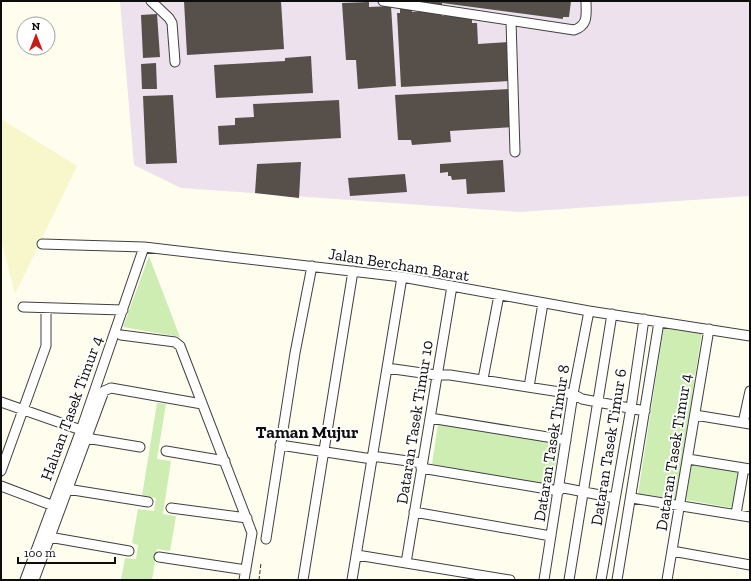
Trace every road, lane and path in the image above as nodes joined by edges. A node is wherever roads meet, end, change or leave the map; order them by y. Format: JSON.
{"nodes":[{"id":1,"x":151,"y":1,"type":"edge"},
{"id":2,"x":383,"y":1,"type":"edge"},
{"id":3,"x":586,"y":1,"type":"edge"},
{"id":4,"x":511,"y":20,"type":"junction"},
{"id":5,"x":175,"y":62,"type":"dead end"},
{"id":6,"x":515,"y":152,"type":"dead end"},
{"id":7,"x":42,"y":244,"type":"dead end"},
{"id":8,"x":144,"y":247,"type":"junction"},
{"id":9,"x":312,"y":266,"type":"junction"},
{"id":10,"x":353,"y":271,"type":"junction"},
{"id":11,"x":402,"y":277,"type":"junction"},
{"id":12,"x":452,"y":286,"type":"junction"},
{"id":13,"x":499,"y":295,"type":"junction"},
{"id":14,"x":543,"y":303,"type":"junction"},
{"id":15,"x":23,"y":307,"type":"dead end"},
{"id":16,"x":46,"y":308,"type":"junction"},
{"id":17,"x":123,"y":310,"type":"junction"},
{"id":18,"x":589,"y":311,"type":"junction"},
{"id":19,"x":612,"y":314,"type":"junction"},
{"id":20,"x":644,"y":319,"type":"junction"},
{"id":21,"x":659,"y":322,"type":"junction"},
{"id":22,"x":709,"y":329,"type":"junction"},
{"id":23,"x":121,"y":335,"type":"dead end"},
{"id":24,"x":750,"y":336,"type":"edge"},
{"id":25,"x":386,"y":368,"type":"junction"},
{"id":26,"x":436,"y":375,"type":"junction"},
{"id":27,"x":483,"y":380,"type":"junction"},
{"id":28,"x":529,"y":387,"type":"junction"},
{"id":29,"x":573,"y":394,"type":"junction"},
{"id":30,"x":750,"y":397,"type":"edge"},
{"id":31,"x":1,"y":402,"type":"edge"},
{"id":32,"x":598,"y":402,"type":"junction"},
{"id":33,"x":202,"y":404,"type":"junction"},
{"id":34,"x":630,"y":408,"type":"junction"},
{"id":35,"x":23,"y":410,"type":"junction"},
{"id":36,"x":645,"y":411,"type":"junction"},
{"id":37,"x":695,"y":415,"type":"junction"},
{"id":38,"x":430,"y":418,"type":"junction"},
{"id":39,"x":747,"y":424,"type":"edge"},
{"id":40,"x":80,"y":430,"type":"junction"},
{"id":41,"x":86,"y":438,"type":"junction"},
{"id":42,"x":566,"y":440,"type":"junction"},
{"id":43,"x":280,"y":445,"type":"junction"},
{"id":44,"x":140,"y":447,"type":"dead end"},
{"id":45,"x":166,"y":451,"type":"dead end"},
{"id":46,"x":323,"y":451,"type":"junction"},
{"id":47,"x":372,"y":457,"type":"junction"},
{"id":48,"x":688,"y":459,"type":"junction"},
{"id":49,"x":225,"y":461,"type":"junction"},
{"id":50,"x":2,"y":466,"type":"edge"},
{"id":51,"x":422,"y":466,"type":"junction"},
{"id":52,"x":747,"y":468,"type":"edge"},
{"id":53,"x":1,"y":486,"type":"edge"},
{"id":54,"x":67,"y":489,"type":"junction"},
{"id":55,"x":559,"y":489,"type":"junction"},
{"id":56,"x":584,"y":492,"type":"junction"},
{"id":57,"x":615,"y":498,"type":"junction"},
{"id":58,"x":632,"y":498,"type":"junction"},
{"id":59,"x":148,"y":502,"type":"dead end"},
{"id":60,"x":51,"y":505,"type":"junction"},
{"id":61,"x":680,"y":505,"type":"junction"},
{"id":62,"x":171,"y":508,"type":"dead end"},
{"id":63,"x":414,"y":512,"type":"junction"},
{"id":64,"x":736,"y":514,"type":"junction"},
{"id":65,"x":750,"y":517,"type":"edge"},
{"id":66,"x":247,"y":518,"type":"junction"},
{"id":67,"x":552,"y":536,"type":"junction"},
{"id":68,"x":49,"y":537,"type":"junction"},
{"id":69,"x":266,"y":539,"type":"dead end"},
{"id":70,"x":129,"y":550,"type":"dead end"},
{"id":71,"x":672,"y":551,"type":"junction"},
{"id":72,"x":357,"y":555,"type":"junction"},
{"id":73,"x":159,"y":556,"type":"dead end"},
{"id":74,"x":261,"y":563,"type":"dead end"},
{"id":75,"x":406,"y":563,"type":"junction"},
{"id":76,"x":750,"y":565,"type":"edge"},
{"id":77,"x":246,"y":570,"type":"junction"},
{"id":78,"x":25,"y":580,"type":"edge"},
{"id":79,"x":34,"y":580,"type":"edge"},
{"id":80,"x":244,"y":580,"type":"edge"},
{"id":81,"x":259,"y":580,"type":"edge"},
{"id":82,"x":303,"y":580,"type":"edge"},
{"id":83,"x":352,"y":580,"type":"edge"},
{"id":84,"x":510,"y":580,"type":"edge"},
{"id":85,"x":544,"y":580,"type":"edge"},
{"id":86,"x":569,"y":580,"type":"edge"},
{"id":87,"x":601,"y":580,"type":"edge"},
{"id":88,"x":617,"y":580,"type":"edge"},
{"id":89,"x":667,"y":580,"type":"edge"}],
"edges":[{"from":1,"to":5,"type":"street"},
{"from":2,"to":4,"type":"street"},
{"from":3,"to":4,"type":"street"},
{"from":4,"to":6,"type":"street"},
{"from":7,"to":8,"type":"street","name":"Jalan Bercham Barat"},
{"from":8,"to":9,"type":"street","name":"Jalan Bercham Barat"},
{"from":8,"to":17,"type":"street","name":"Haluan Tasek Timur 4"},
{"from":9,"to":10,"type":"street","name":"Jalan Bercham Barat"},
{"from":9,"to":43,"type":"street"},
{"from":10,"to":11,"type":"street","name":"Jalan Bercham Barat"},
{"from":10,"to":46,"type":"street"},
{"from":11,"to":12,"type":"street","name":"Jalan Bercham Barat"},
{"from":11,"to":25,"type":"street"},
{"from":12,"to":13,"type":"street","name":"Jalan Bercham Barat"},
{"from":12,"to":26,"type":"street","name":"Dataran Tasek Timur 10"},
{"from":13,"to":14,"type":"street","name":"Jalan Bercham Barat"},
{"from":13,"to":27,"type":"street"},
{"from":14,"to":18,"type":"street","name":"Jalan Bercham Barat"},
{"from":14,"to":28,"type":"street"},
{"from":15,"to":16,"type":"street"},
{"from":16,"to":17,"type":"street"},
{"from":16,"to":35,"type":"street"},
{"from":17,"to":40,"type":"street","name":"Haluan Tasek Timur 4"},
{"from":18,"to":19,"type":"street","name":"Jalan Bercham Barat"},
{"from":18,"to":29,"type":"street","name":"Dataran Tasek Timur 8"},
{"from":19,"to":20,"type":"street","name":"Jalan Bercham Barat"},
{"from":19,"to":32,"type":"street"},
{"from":20,"to":21,"type":"street","name":"Jalan Bercham Barat"},
{"from":20,"to":34,"type":"street","name":"Dataran Tasek Timur 6"},
{"from":21,"to":22,"type":"street","name":"Jalan Bercham Barat"},
{"from":21,"to":36,"type":"street","name":"Dataran Tasek Timur 6"},
{"from":22,"to":24,"type":"street","name":"Jalan Bercham Barat"},
{"from":22,"to":37,"type":"street","name":"Dataran Tasek Timur 4"},
{"from":23,"to":33,"type":"street"},
{"from":25,"to":26,"type":"street"},
{"from":25,"to":47,"type":"street"},
{"from":26,"to":27,"type":"street"},
{"from":26,"to":38,"type":"street","name":"Dataran Tasek Timur 10"},
{"from":27,"to":28,"type":"street"},
{"from":28,"to":29,"type":"street"},
{"from":29,"to":32,"type":"street"},
{"from":29,"to":42,"type":"street","name":"Dataran Tasek Timur 8"},
{"from":30,"to":39,"type":"street"},
{"from":31,"to":35,"type":"street"},
{"from":32,"to":34,"type":"street"},
{"from":32,"to":56,"type":"street"},
{"from":33,"to":41,"type":"street"},
{"from":33,"to":49,"type":"street"},
{"from":34,"to":36,"type":"street"},
{"from":34,"to":57,"type":"street","name":"Dataran Tasek Timur 6"},
{"from":35,"to":40,"type":"street"},
{"from":35,"to":50,"type":"street"},
{"from":36,"to":58,"type":"street","name":"Dataran Tasek Timur 6"},
{"from":37,"to":39,"type":"street"},
{"from":37,"to":48,"type":"street","name":"Dataran Tasek Timur 4"},
{"from":38,"to":42,"type":"street"},
{"from":38,"to":51,"type":"street","name":"Dataran Tasek Timur 10"},
{"from":40,"to":60,"type":"street","name":"Haluan Tasek Timur 4"},
{"from":41,"to":44,"type":"street"},
{"from":41,"to":54,"type":"street"},
{"from":42,"to":55,"type":"street","name":"Dataran Tasek Timur 8"},
{"from":43,"to":46,"type":"street"},
{"from":43,"to":69,"type":"street"},
{"from":45,"to":49,"type":"street"},
{"from":46,"to":47,"type":"street"},
{"from":46,"to":82,"type":"street"},
{"from":47,"to":51,"type":"street"},
{"from":47,"to":72,"type":"street"},
{"from":48,"to":52,"type":"street"},
{"from":48,"to":61,"type":"street","name":"Dataran Tasek Timur 4"},
{"from":49,"to":66,"type":"street"},
{"from":51,"to":55,"type":"street"},
{"from":51,"to":63,"type":"street","name":"Dataran Tasek Timur 10"},
{"from":52,"to":64,"type":"street"},
{"from":53,"to":60,"type":"street"},
{"from":54,"to":59,"type":"street"},
{"from":54,"to":68,"type":"street"},
{"from":55,"to":56,"type":"street"},
{"from":55,"to":67,"type":"street","name":"Dataran Tasek Timur 8"},
{"from":56,"to":57,"type":"street"},
{"from":56,"to":86,"type":"street"},
{"from":57,"to":87,"type":"street","name":"Dataran Tasek Timur 6"},
{"from":58,"to":61,"type":"street"},
{"from":58,"to":88,"type":"street","name":"Dataran Tasek Timur 6"},
{"from":60,"to":78,"type":"street","name":"Haluan Tasek Timur 4"},
{"from":61,"to":64,"type":"street"},
{"from":61,"to":71,"type":"street","name":"Dataran Tasek Timur 4"},
{"from":62,"to":66,"type":"street"},
{"from":63,"to":67,"type":"street"},
{"from":63,"to":75,"type":"street","name":"Dataran Tasek Timur 10"},
{"from":64,"to":65,"type":"street"},
{"from":66,"to":77,"type":"street"},
{"from":67,"to":85,"type":"street","name":"Dataran Tasek Timur 8"},
{"from":68,"to":70,"type":"street"},
{"from":68,"to":79,"type":"street"},
{"from":71,"to":76,"type":"street"},
{"from":71,"to":89,"type":"street","name":"Dataran Tasek Timur 4"},
{"from":72,"to":75,"type":"street"},
{"from":72,"to":83,"type":"street"},
{"from":73,"to":77,"type":"street"},
{"from":74,"to":81,"type":"path"},
{"from":75,"to":84,"type":"street"},
{"from":77,"to":80,"type":"street"}]}
